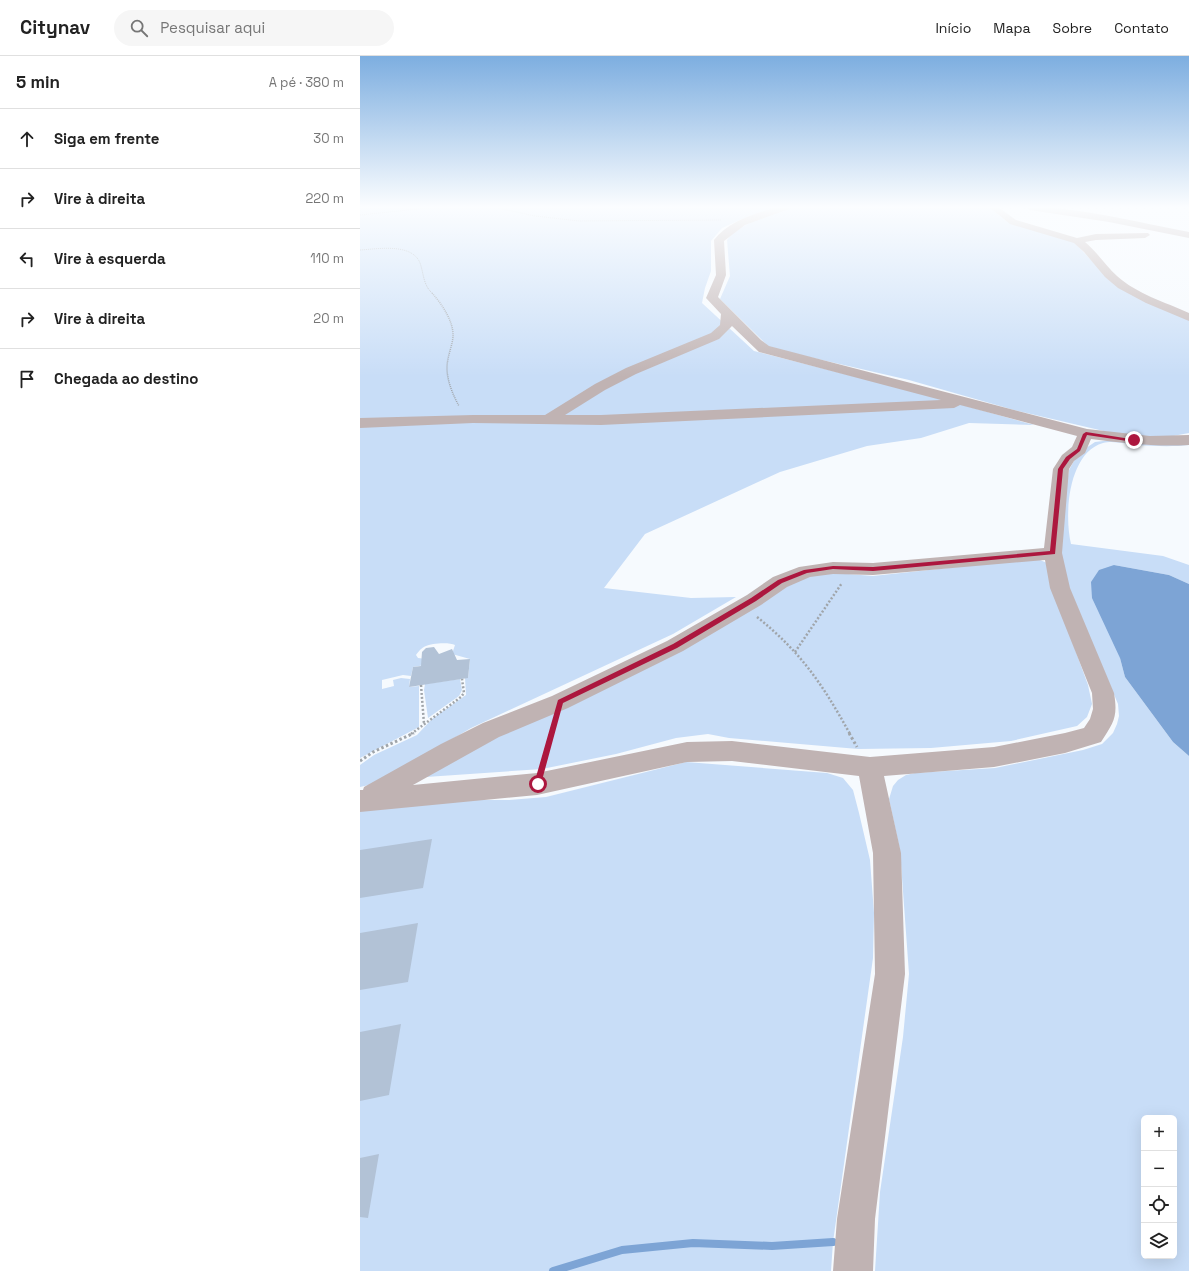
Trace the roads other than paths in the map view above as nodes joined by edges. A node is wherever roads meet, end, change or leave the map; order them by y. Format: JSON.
{"nodes":[{"id":1,"x":720,"y":264,"type":"edge"},
{"id":2,"x":1100,"y":264,"type":"edge"},
{"id":3,"x":727,"y":314,"type":"junction"},
{"id":4,"x":1189,"y":317,"type":"edge"},
{"id":5,"x":726,"y":342,"type":"dead end"},
{"id":6,"x":741,"y":342,"type":"dead end"},
{"id":7,"x":756,"y":343,"type":"junction"},
{"id":8,"x":693,"y":346,"type":"junction"},
{"id":9,"x":983,"y":407,"type":"junction"},
{"id":10,"x":547,"y":420,"type":"junction"},
{"id":11,"x":360,"y":424,"type":"edge"},
{"id":12,"x":1086,"y":434,"type":"junction"},
{"id":13,"x":1189,"y":440,"type":"edge"},
{"id":14,"x":1053,"y":553,"type":"junction"},
{"id":15,"x":870,"y":767,"type":"junction"},
{"id":16,"x":363,"y":800,"type":"edge"},
{"id":17,"x":853,"y":1271,"type":"edge"}],
"edges":[{"from":1,"to":3,"type":"street"},
{"from":2,"to":4,"type":"street"},
{"from":3,"to":7,"type":"street"},
{"from":3,"to":8,"type":"street"},
{"from":5,"to":8,"type":"street"},
{"from":6,"to":7,"type":"street"},
{"from":7,"to":9,"type":"street"},
{"from":8,"to":10,"type":"street"},
{"from":9,"to":10,"type":"street"},
{"from":9,"to":12,"type":"street"},
{"from":10,"to":11,"type":"street"},
{"from":12,"to":13,"type":"street"},
{"from":12,"to":14,"type":"street"},
{"from":14,"to":15,"type":"street"},
{"from":14,"to":16,"type":"street"},
{"from":15,"to":16,"type":"street"},
{"from":15,"to":17,"type":"street"}]}
